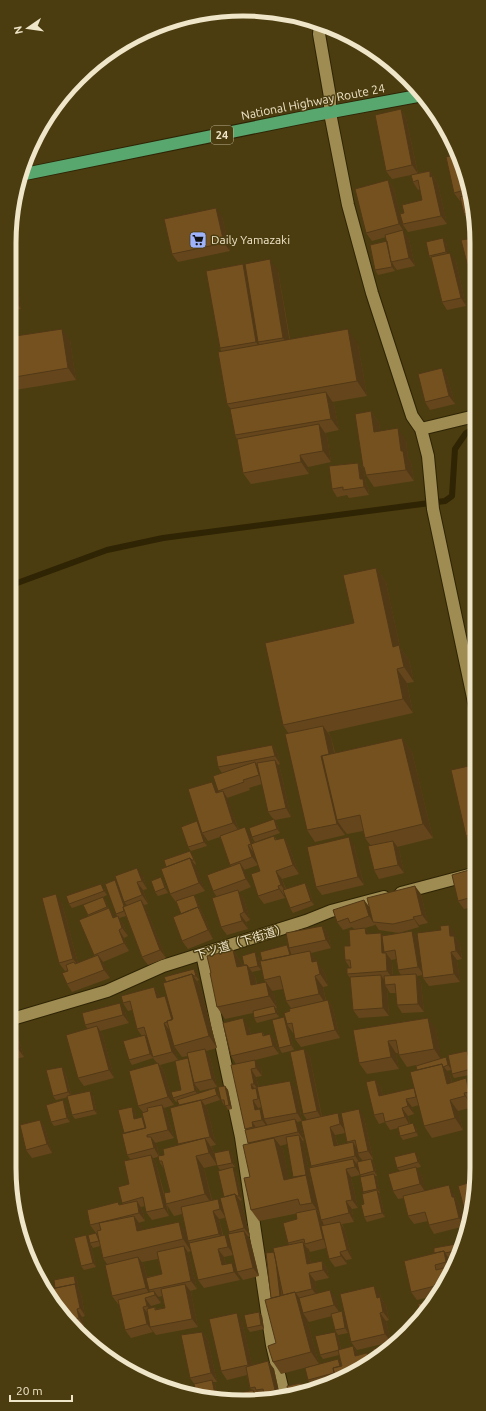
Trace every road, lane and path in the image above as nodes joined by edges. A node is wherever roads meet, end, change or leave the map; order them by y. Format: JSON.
{"nodes":[{"id":1,"x":319,"y":29,"type":"edge"},
{"id":2,"x":416,"y":96,"type":"edge"},
{"id":3,"x":330,"y":113,"type":"junction"},
{"id":4,"x":27,"y":175,"type":"edge"},
{"id":5,"x":470,"y":417,"type":"edge"},
{"id":6,"x":421,"y":429,"type":"junction"},
{"id":7,"x":470,"y":683,"type":"edge"},
{"id":8,"x":470,"y":875,"type":"edge"},
{"id":9,"x":202,"y":954,"type":"junction"},
{"id":10,"x":16,"y":1018,"type":"edge"},
{"id":11,"x":283,"y":1392,"type":"edge"}],
"edges":[{"from":1,"to":3,"type":"street"},
{"from":2,"to":3,"type":"highway","name":"National Highway Route 24","number":"24"},
{"from":3,"to":4,"type":"highway","name":"National Highway Route 24","number":"24"},
{"from":3,"to":6,"type":"street"},
{"from":5,"to":6,"type":"street"},
{"from":6,"to":7,"type":"street"},
{"from":8,"to":9,"type":"street","name":"下ツ道（下街道）"},
{"from":9,"to":10,"type":"street","name":"下ツ道（下街道）"},
{"from":9,"to":11,"type":"street"}]}
